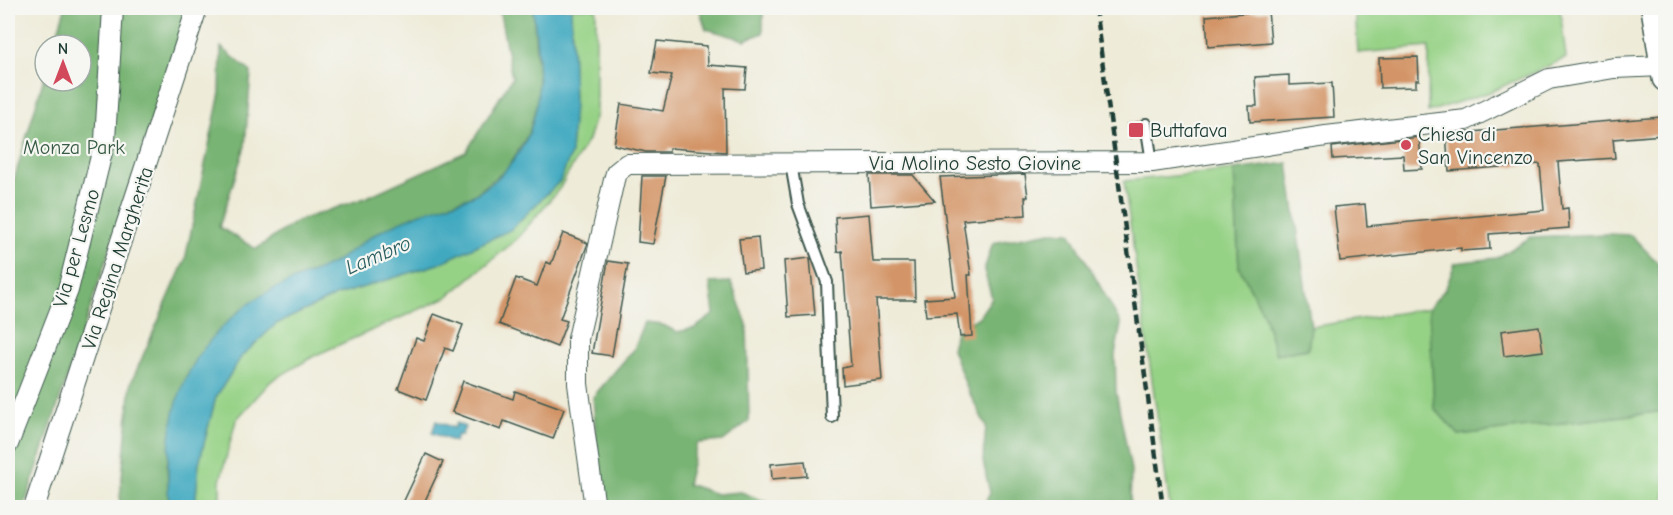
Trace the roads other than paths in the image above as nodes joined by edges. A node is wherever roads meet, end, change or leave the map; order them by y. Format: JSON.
{"nodes":[{"id":1,"x":113,"y":8,"type":"edge"},
{"id":2,"x":1655,"y":8,"type":"edge"},
{"id":3,"x":201,"y":10,"type":"edge"},
{"id":4,"x":1665,"y":72,"type":"edge"},
{"id":5,"x":1146,"y":124,"type":"dead end"},
{"id":6,"x":1152,"y":162,"type":"junction"},
{"id":7,"x":791,"y":164,"type":"junction"},
{"id":8,"x":13,"y":412,"type":"edge"},
{"id":9,"x":832,"y":417,"type":"dead end"},
{"id":10,"x":8,"y":444,"type":"edge"},
{"id":11,"x":34,"y":507,"type":"edge"},
{"id":12,"x":595,"y":507,"type":"edge"}],
"edges":[{"from":1,"to":8,"type":"street","name":"Via per Lesmo"},
{"from":2,"to":4,"type":"street"},
{"from":3,"to":11,"type":"street","name":"Via Regina Margherita"},
{"from":4,"to":6,"type":"street","name":"Via Molino Sesto Giovine"},
{"from":5,"to":6,"type":"lane"},
{"from":6,"to":7,"type":"street","name":"Via Molino Sesto Giovine"},
{"from":7,"to":9,"type":"lane"},
{"from":7,"to":12,"type":"street","name":"Via Molino Sesto Giovine"},
{"from":8,"to":10,"type":"street","name":"Via per Lesmo"}]}
